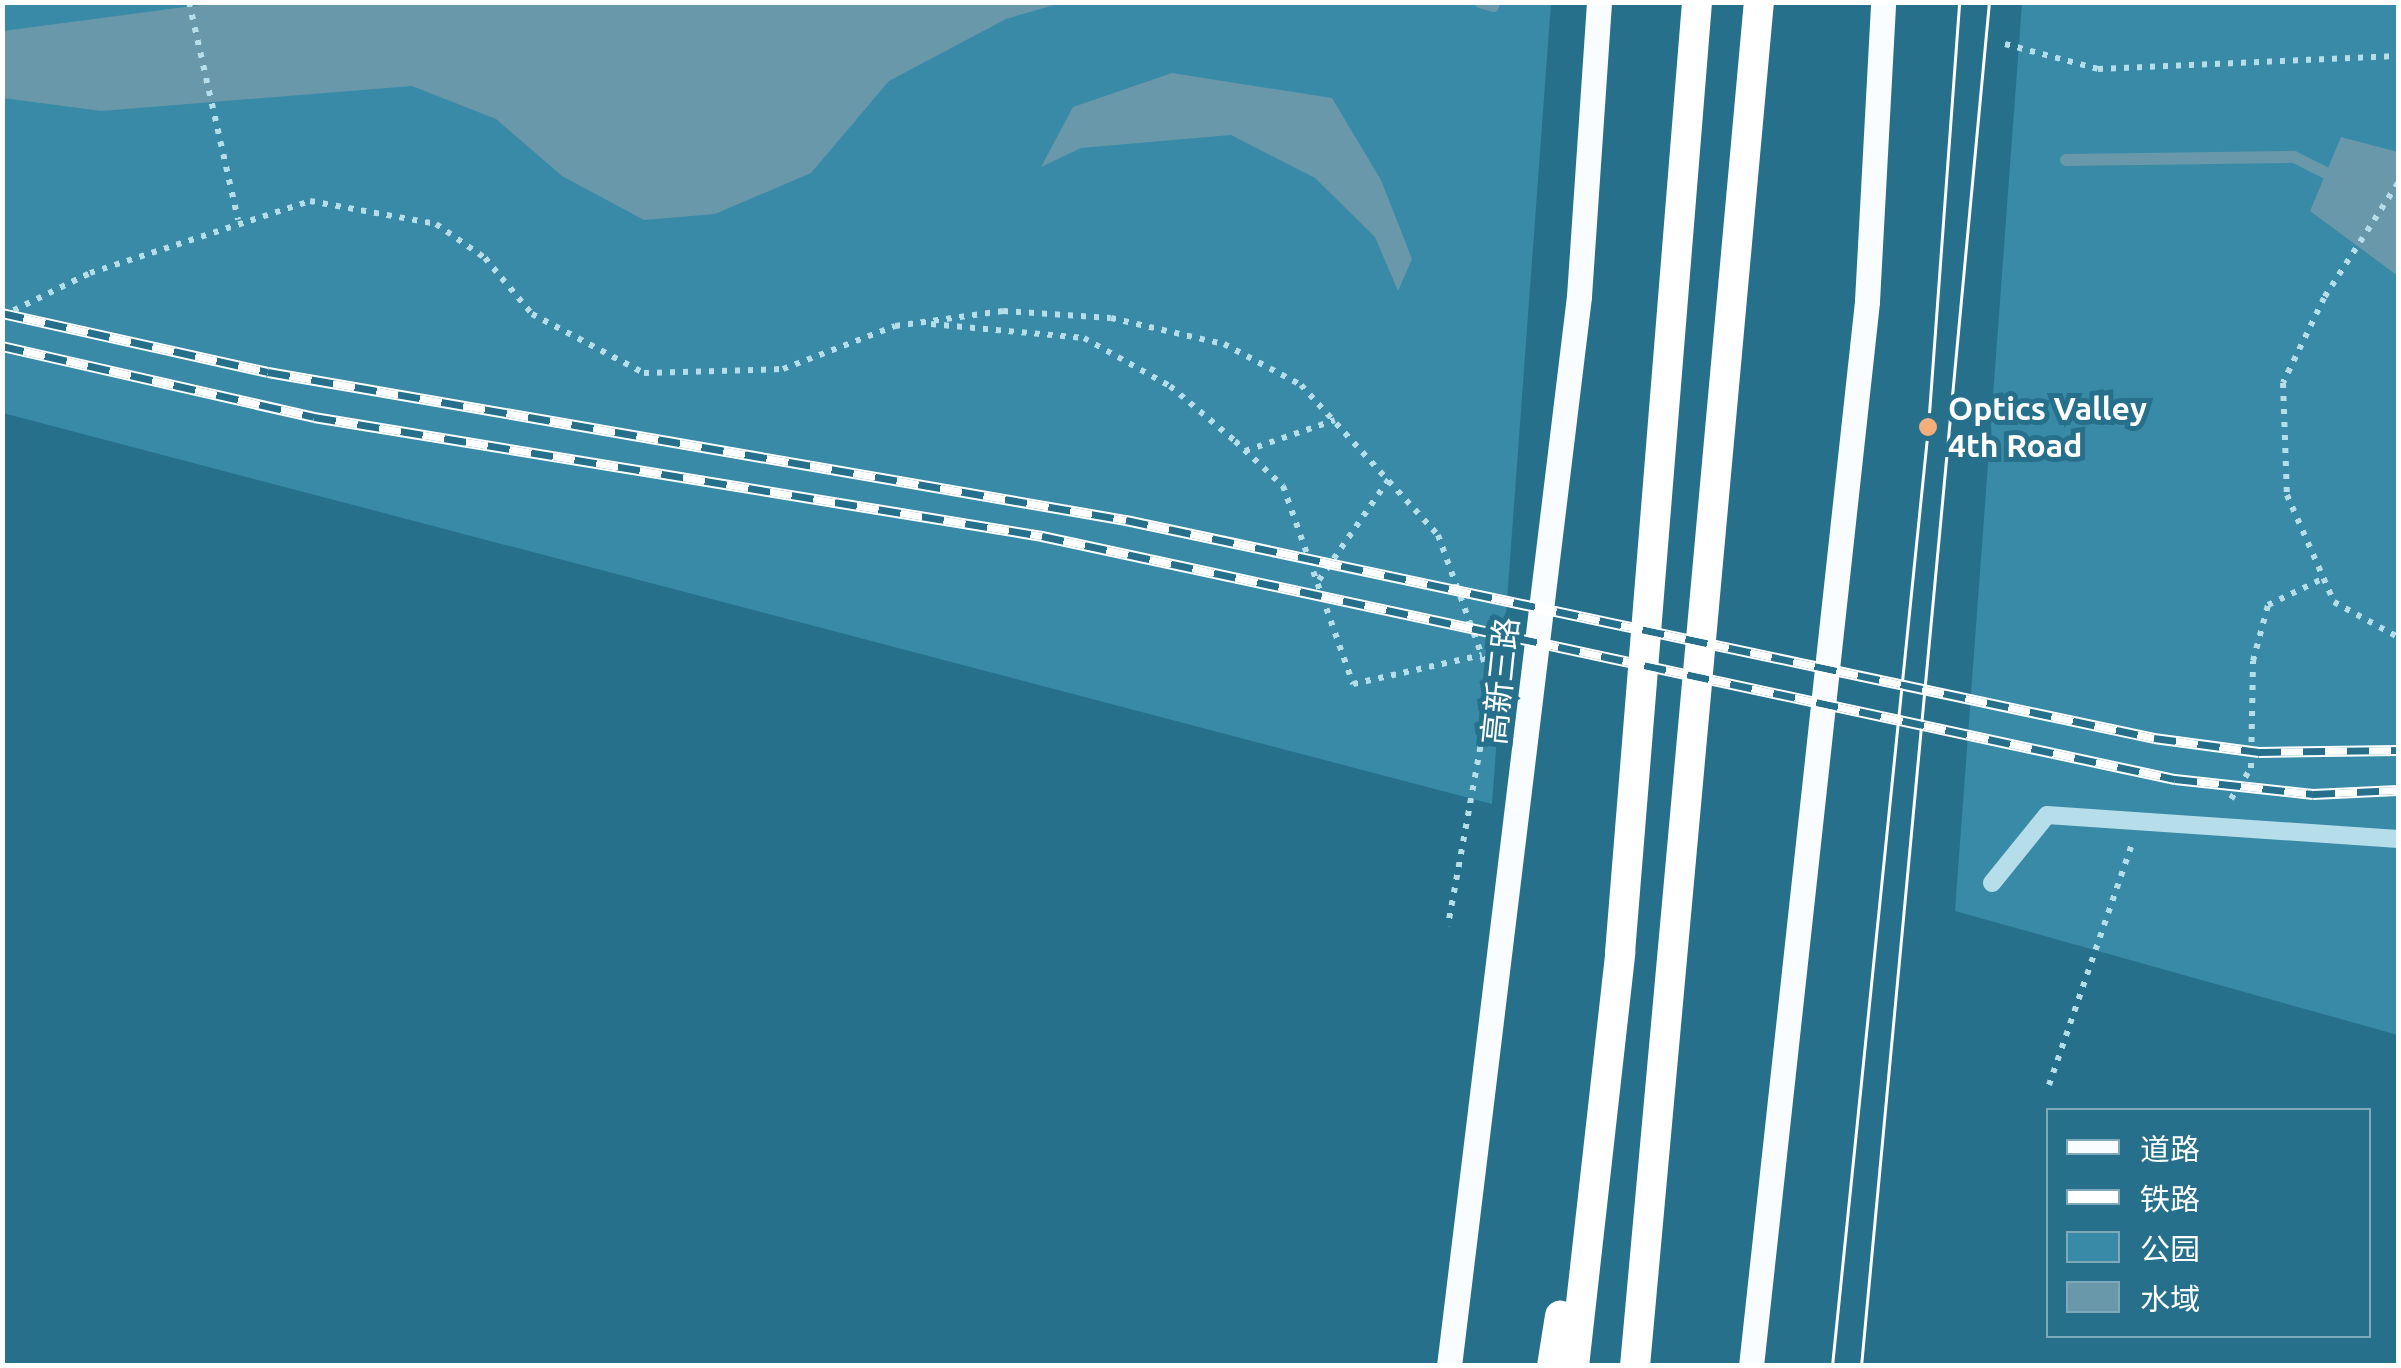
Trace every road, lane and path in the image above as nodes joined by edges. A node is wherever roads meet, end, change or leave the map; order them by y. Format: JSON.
{"nodes":[{"id":1,"x":189,"y":2,"type":"edge"},
{"id":2,"x":1599,"y":2,"type":"edge"},
{"id":3,"x":1697,"y":2,"type":"edge"},
{"id":4,"x":1759,"y":2,"type":"edge"},
{"id":5,"x":1883,"y":2,"type":"edge"},
{"id":6,"x":2005,"y":44,"type":"dead end"},
{"id":7,"x":2398,"y":56,"type":"edge"},
{"id":8,"x":2398,"y":183,"type":"edge"},
{"id":9,"x":238,"y":220,"type":"junction"},
{"id":10,"x":2,"y":316,"type":"edge"},
{"id":11,"x":920,"y":323,"type":"junction"},
{"id":12,"x":1335,"y":420,"type":"junction"},
{"id":13,"x":1245,"y":451,"type":"junction"},
{"id":14,"x":1389,"y":479,"type":"junction"},
{"id":15,"x":1319,"y":580,"type":"junction"},
{"id":16,"x":2398,"y":636,"type":"edge"},
{"id":17,"x":1482,"y":655,"type":"junction"},
{"id":18,"x":2398,"y":839,"type":"edge"},
{"id":19,"x":1992,"y":883,"type":"dead end"},
{"id":20,"x":1448,"y":926,"type":"dead end"},
{"id":21,"x":1620,"y":953,"type":"junction"},
{"id":22,"x":1677,"y":960,"type":"junction"},
{"id":23,"x":1449,"y":1366,"type":"edge"},
{"id":24,"x":1552,"y":1366,"type":"edge"},
{"id":25,"x":1574,"y":1366,"type":"edge"},
{"id":26,"x":1634,"y":1366,"type":"edge"},
{"id":27,"x":1650,"y":1366,"type":"edge"},
{"id":28,"x":1751,"y":1366,"type":"edge"}],
"edges":[{"from":1,"to":9,"type":"path"},
{"from":2,"to":23,"type":"main road","name":"高新三路"},
{"from":3,"to":21,"type":"highway"},
{"from":4,"to":22,"type":"highway"},
{"from":5,"to":28,"type":"main road"},
{"from":6,"to":7,"type":"path"},
{"from":8,"to":16,"type":"path"},
{"from":9,"to":10,"type":"path"},
{"from":9,"to":11,"type":"path"},
{"from":11,"to":12,"type":"path"},
{"from":11,"to":13,"type":"path"},
{"from":12,"to":13,"type":"path"},
{"from":12,"to":14,"type":"path"},
{"from":13,"to":15,"type":"path"},
{"from":14,"to":15,"type":"path"},
{"from":14,"to":17,"type":"path"},
{"from":15,"to":17,"type":"path"},
{"from":17,"to":20,"type":"path"},
{"from":18,"to":19,"type":"lane"},
{"from":21,"to":24,"type":"highway"},
{"from":21,"to":25,"type":"highway"},
{"from":22,"to":26,"type":"highway"},
{"from":22,"to":27,"type":"highway"}]}
